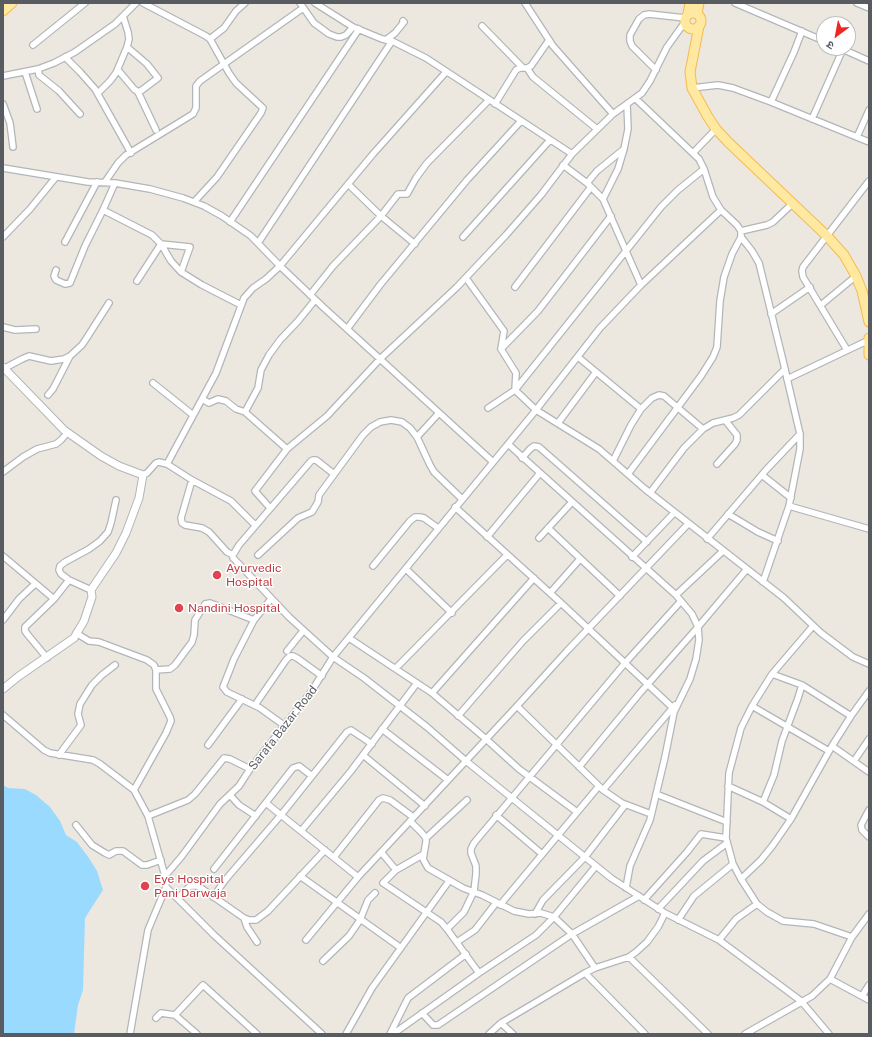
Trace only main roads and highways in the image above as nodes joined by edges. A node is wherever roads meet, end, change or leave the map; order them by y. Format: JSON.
{"nodes":[{"id":1,"x":12,"y":3,"type":"edge"},
{"id":2,"x":690,"y":3,"type":"edge"},
{"id":3,"x":699,"y":3,"type":"edge"},
{"id":4,"x":3,"y":11,"type":"edge"},
{"id":5,"x":689,"y":17,"type":"junction"},
{"id":6,"x":699,"y":26,"type":"junction"},
{"id":7,"x":869,"y":322,"type":"edge"},
{"id":8,"x":869,"y":339,"type":"edge"},
{"id":9,"x":869,"y":355,"type":"edge"}],
"edges":[{"from":1,"to":4,"type":"main road"},
{"from":2,"to":5,"type":"main road"},
{"from":3,"to":5,"type":"main road"},
{"from":5,"to":6,"type":"main road"},
{"from":5,"to":6,"type":"main road"},
{"from":6,"to":7,"type":"main road"},
{"from":8,"to":9,"type":"main road"}]}
